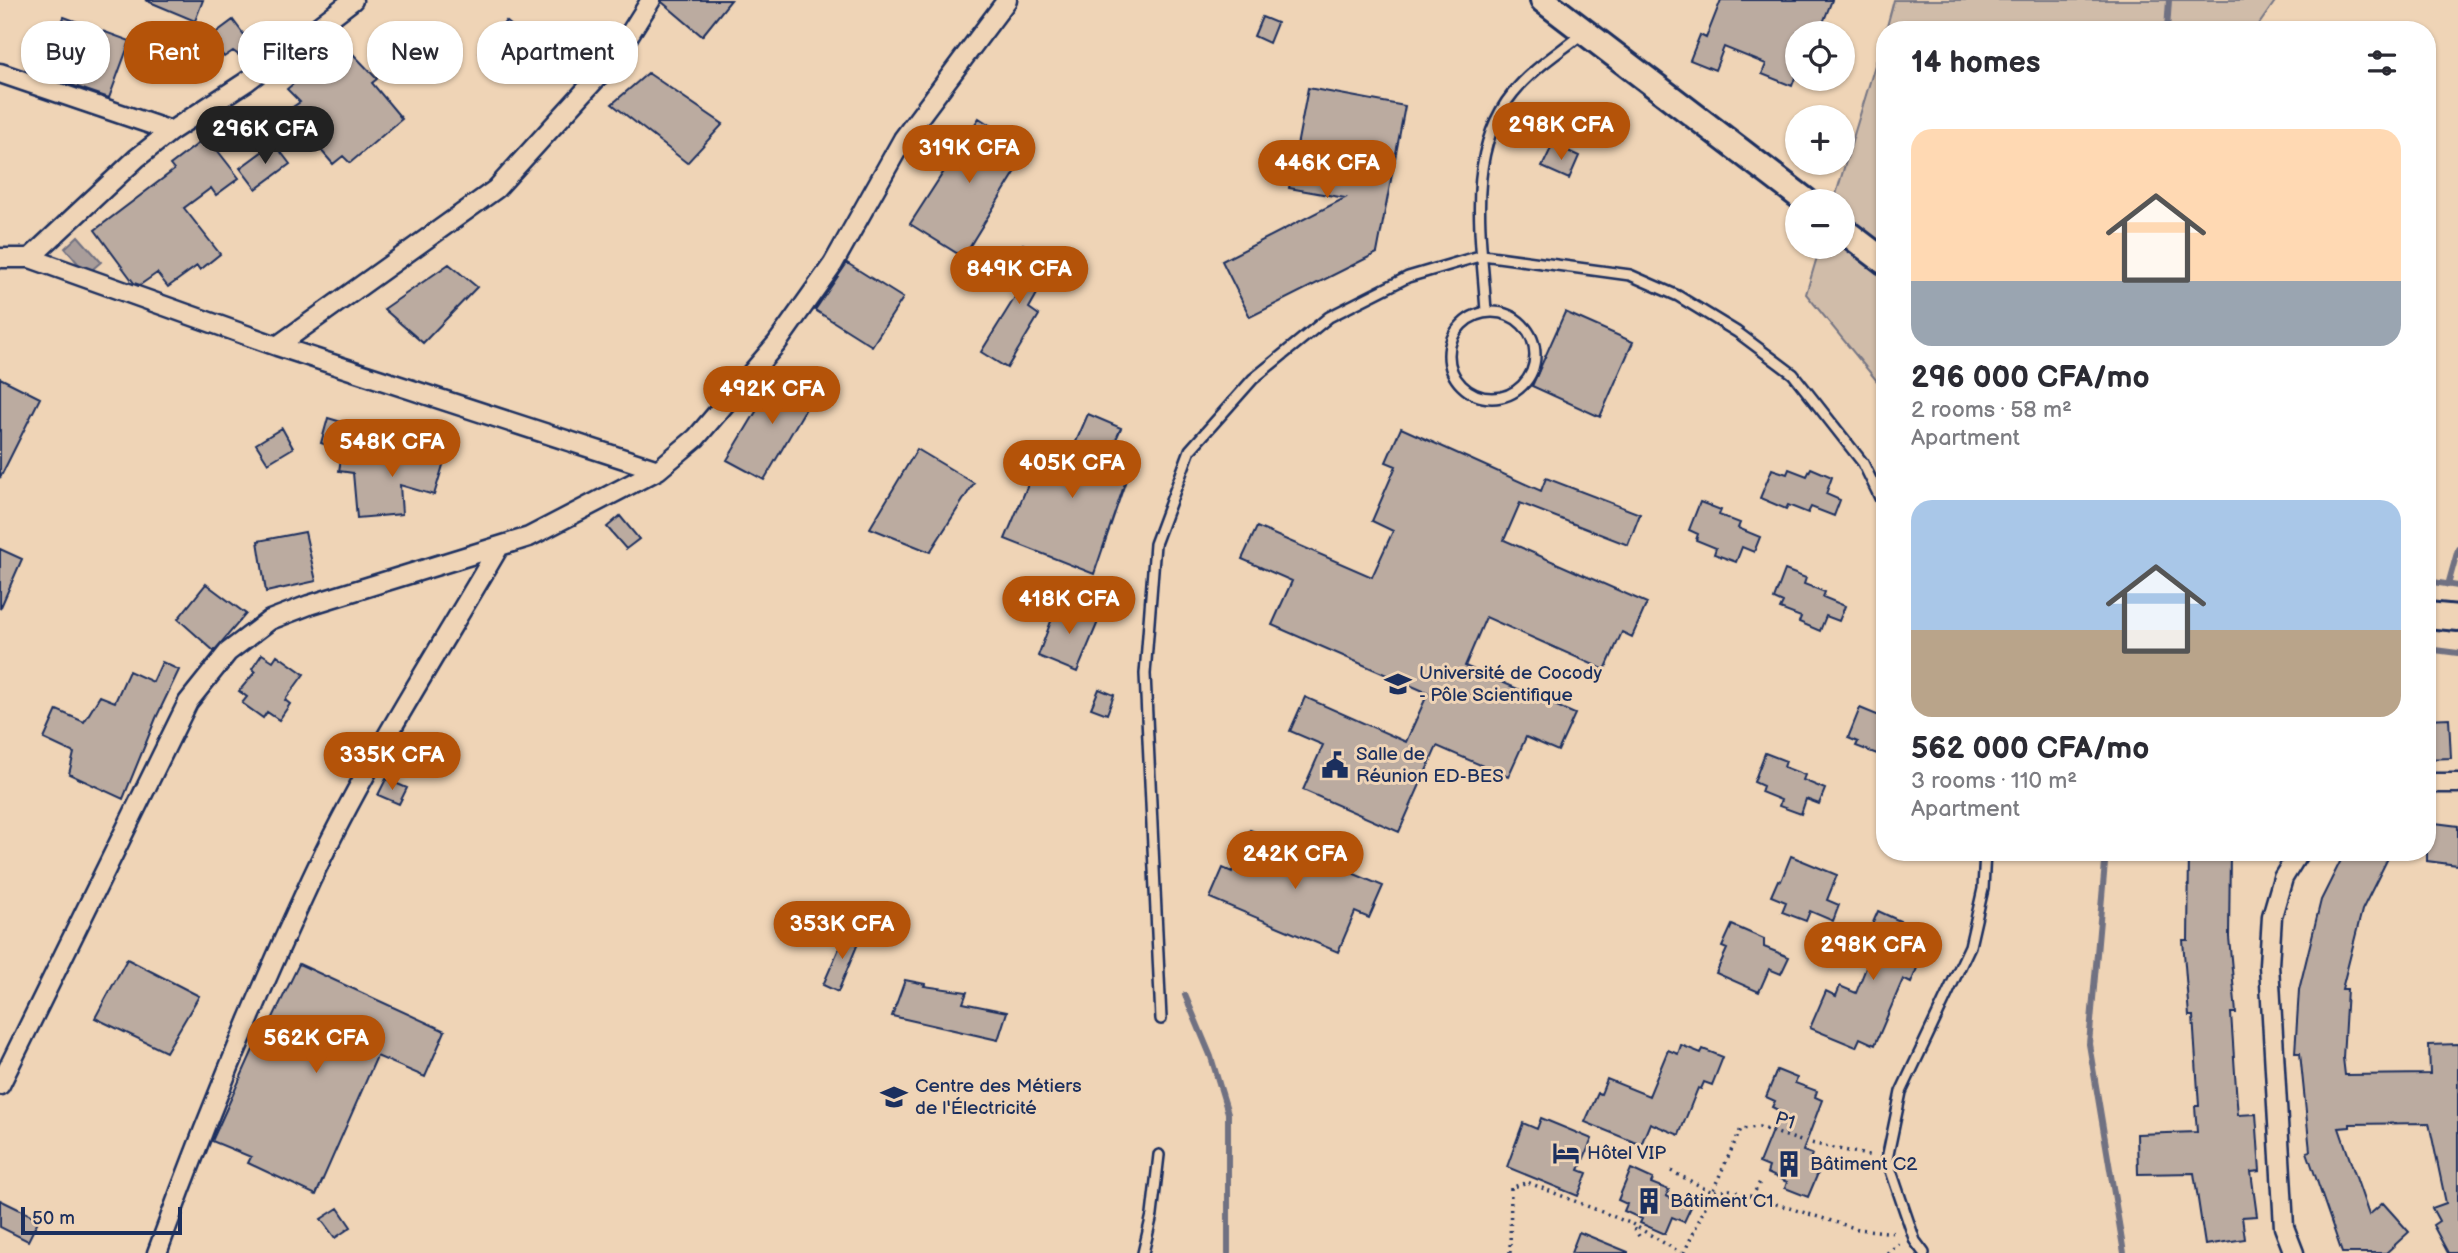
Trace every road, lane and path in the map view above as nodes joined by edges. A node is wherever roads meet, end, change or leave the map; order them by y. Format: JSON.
{"nodes":[{"id":1,"x":353,"y":0,"type":"edge"},
{"id":2,"x":652,"y":0,"type":"edge"},
{"id":3,"x":1007,"y":0,"type":"edge"},
{"id":4,"x":1543,"y":0,"type":"edge"},
{"id":5,"x":1584,"y":32,"type":"junction"},
{"id":6,"x":0,"y":73,"type":"edge"},
{"id":7,"x":171,"y":131,"type":"junction"},
{"id":8,"x":1790,"y":189,"type":"edge"},
{"id":9,"x":1855,"y":239,"type":"edge"},
{"id":10,"x":1483,"y":255,"type":"junction"},
{"id":11,"x":1876,"y":255,"type":"edge"},
{"id":12,"x":0,"y":258,"type":"edge"},
{"id":13,"x":30,"y":258,"type":"junction"},
{"id":14,"x":1486,"y":312,"type":"junction"},
{"id":15,"x":277,"y":346,"type":"junction"},
{"id":16,"x":659,"y":470,"type":"junction"},
{"id":17,"x":1876,"y":490,"type":"edge"},
{"id":18,"x":499,"y":547,"type":"junction"},
{"id":19,"x":2436,"y":616,"type":"edge"},
{"id":20,"x":2458,"y":618,"type":"edge"},
{"id":21,"x":2436,"y":783,"type":"edge"},
{"id":22,"x":2458,"y":783,"type":"edge"},
{"id":23,"x":1985,"y":861,"type":"edge"},
{"id":24,"x":2293,"y":861,"type":"edge"},
{"id":25,"x":1161,"y":1019,"type":"dead end"},
{"id":26,"x":0,"y":1085,"type":"edge"},
{"id":27,"x":1159,"y":1155,"type":"dead end"},
{"id":28,"x":1888,"y":1159,"type":"junction"},
{"id":29,"x":1671,"y":1171,"type":"dead end"},
{"id":30,"x":1761,"y":1180,"type":"dead end"},
{"id":31,"x":1712,"y":1192,"type":"junction"},
{"id":32,"x":1752,"y":1197,"type":"junction"},
{"id":33,"x":1632,"y":1224,"type":"junction"},
{"id":34,"x":1912,"y":1234,"type":"junction"},
{"id":35,"x":1639,"y":1236,"type":"dead end"},
{"id":36,"x":157,"y":1253,"type":"edge"},
{"id":37,"x":1143,"y":1253,"type":"edge"},
{"id":38,"x":1510,"y":1253,"type":"edge"},
{"id":39,"x":1682,"y":1253,"type":"edge"},
{"id":40,"x":1887,"y":1253,"type":"edge"},
{"id":41,"x":1924,"y":1253,"type":"edge"},
{"id":42,"x":2294,"y":1253,"type":"edge"}],
"edges":[{"from":1,"to":7,"type":"street"},
{"from":2,"to":15,"type":"street"},
{"from":3,"to":16,"type":"street"},
{"from":4,"to":5,"type":"main road"},
{"from":5,"to":8,"type":"main road"},
{"from":5,"to":10,"type":"lane"},
{"from":6,"to":7,"type":"street"},
{"from":7,"to":13,"type":"street"},
{"from":9,"to":11,"type":"main road"},
{"from":10,"to":14,"type":"lane"},
{"from":10,"to":17,"type":"lane"},
{"from":10,"to":25,"type":"lane"},
{"from":12,"to":13,"type":"street"},
{"from":13,"to":15,"type":"street"},
{"from":14,"to":14,"type":"lane"},
{"from":15,"to":16,"type":"street"},
{"from":16,"to":18,"type":"street"},
{"from":18,"to":26,"type":"street"},
{"from":18,"to":36,"type":"street"},
{"from":19,"to":20,"type":"main road"},
{"from":21,"to":22,"type":"street"},
{"from":23,"to":28,"type":"lane"},
{"from":24,"to":42,"type":"street"},
{"from":27,"to":37,"type":"lane"},
{"from":28,"to":31,"type":"path","name":"P1"},
{"from":28,"to":34,"type":"lane"},
{"from":29,"to":31,"type":"path"},
{"from":30,"to":32,"type":"path"},
{"from":31,"to":32,"type":"path"},
{"from":31,"to":39,"type":"path"},
{"from":32,"to":34,"type":"path"},
{"from":33,"to":35,"type":"path"},
{"from":33,"to":38,"type":"path"},
{"from":33,"to":39,"type":"path"},
{"from":34,"to":40,"type":"path"},
{"from":34,"to":41,"type":"lane"}]}
